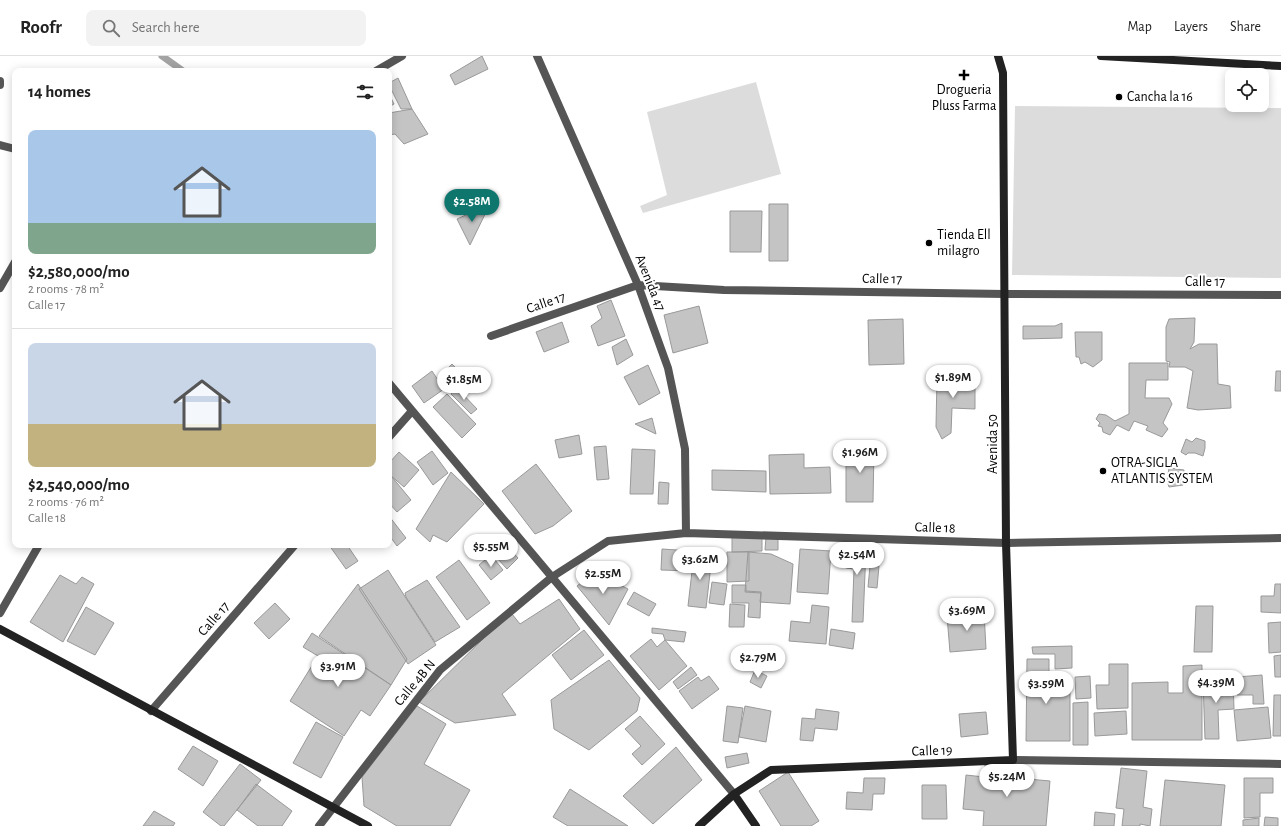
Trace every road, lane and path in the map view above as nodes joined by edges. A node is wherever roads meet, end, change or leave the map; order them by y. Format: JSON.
{"nodes":[{"id":1,"x":402,"y":56,"type":"edge"},
{"id":2,"x":537,"y":56,"type":"edge"},
{"id":3,"x":998,"y":56,"type":"edge"},
{"id":4,"x":1101,"y":56,"type":"edge"},
{"id":5,"x":1281,"y":66,"type":"edge"},
{"id":6,"x":381,"y":68,"type":"edge"},
{"id":7,"x":0,"y":81,"type":"edge"},
{"id":8,"x":0,"y":85,"type":"edge"},
{"id":9,"x":0,"y":145,"type":"edge"},
{"id":10,"x":12,"y":148,"type":"edge"},
{"id":11,"x":12,"y":267,"type":"edge"},
{"id":12,"x":638,"y":285,"type":"junction"},
{"id":13,"x":0,"y":288,"type":"edge"},
{"id":14,"x":1005,"y":294,"type":"junction"},
{"id":15,"x":1281,"y":295,"type":"edge"},
{"id":16,"x":491,"y":336,"type":"dead end"},
{"id":17,"x":392,"y":388,"type":"edge"},
{"id":18,"x":412,"y":411,"type":"junction"},
{"id":19,"x":392,"y":434,"type":"edge"},
{"id":20,"x":686,"y":532,"type":"junction"},
{"id":21,"x":1281,"y":538,"type":"edge"},
{"id":22,"x":1006,"y":543,"type":"junction"},
{"id":23,"x":37,"y":548,"type":"edge"},
{"id":24,"x":293,"y":548,"type":"edge"},
{"id":25,"x":552,"y":577,"type":"junction"},
{"id":26,"x":0,"y":614,"type":"edge"},
{"id":27,"x":0,"y":629,"type":"edge"},
{"id":28,"x":151,"y":711,"type":"junction"},
{"id":29,"x":1014,"y":760,"type":"junction"},
{"id":30,"x":1281,"y":764,"type":"edge"},
{"id":31,"x":734,"y":794,"type":"junction"},
{"id":32,"x":332,"y":808,"type":"junction"},
{"id":33,"x":319,"y":826,"type":"edge"},
{"id":34,"x":368,"y":826,"type":"edge"},
{"id":35,"x":699,"y":826,"type":"edge"},
{"id":36,"x":756,"y":826,"type":"edge"}],
"edges":[{"from":1,"to":6,"type":"street"},
{"from":2,"to":12,"type":"street","name":"Avenida 47"},
{"from":3,"to":14,"type":"street","name":"Avenida 50"},
{"from":4,"to":5,"type":"street"},
{"from":7,"to":8,"type":"street"},
{"from":9,"to":10,"type":"street"},
{"from":11,"to":13,"type":"street"},
{"from":12,"to":14,"type":"street","name":"Calle 17"},
{"from":12,"to":16,"type":"street","name":"Calle 17"},
{"from":12,"to":20,"type":"street","name":"Avenida 47"},
{"from":14,"to":15,"type":"street","name":"Calle 17"},
{"from":14,"to":22,"type":"street","name":"Avenida 50"},
{"from":17,"to":18,"type":"street"},
{"from":18,"to":19,"type":"street"},
{"from":18,"to":25,"type":"street"},
{"from":20,"to":22,"type":"street","name":"Calle 18"},
{"from":20,"to":25,"type":"street","name":"Calle 18"},
{"from":21,"to":22,"type":"street","name":"Calle 18"},
{"from":22,"to":29,"type":"street","name":"Avenida 50"},
{"from":23,"to":26,"type":"street"},
{"from":24,"to":28,"type":"street","name":"Calle 17"},
{"from":25,"to":31,"type":"street"},
{"from":25,"to":32,"type":"street","name":"Calle 4B N"},
{"from":27,"to":28,"type":"street"},
{"from":28,"to":32,"type":"street"},
{"from":29,"to":30,"type":"street","name":"Calle 19"},
{"from":29,"to":31,"type":"street","name":"Calle 19"},
{"from":31,"to":35,"type":"street","name":"Calle 19"},
{"from":31,"to":36,"type":"street"},
{"from":32,"to":33,"type":"street","name":"Calle 4B N"},
{"from":32,"to":34,"type":"street"}]}
